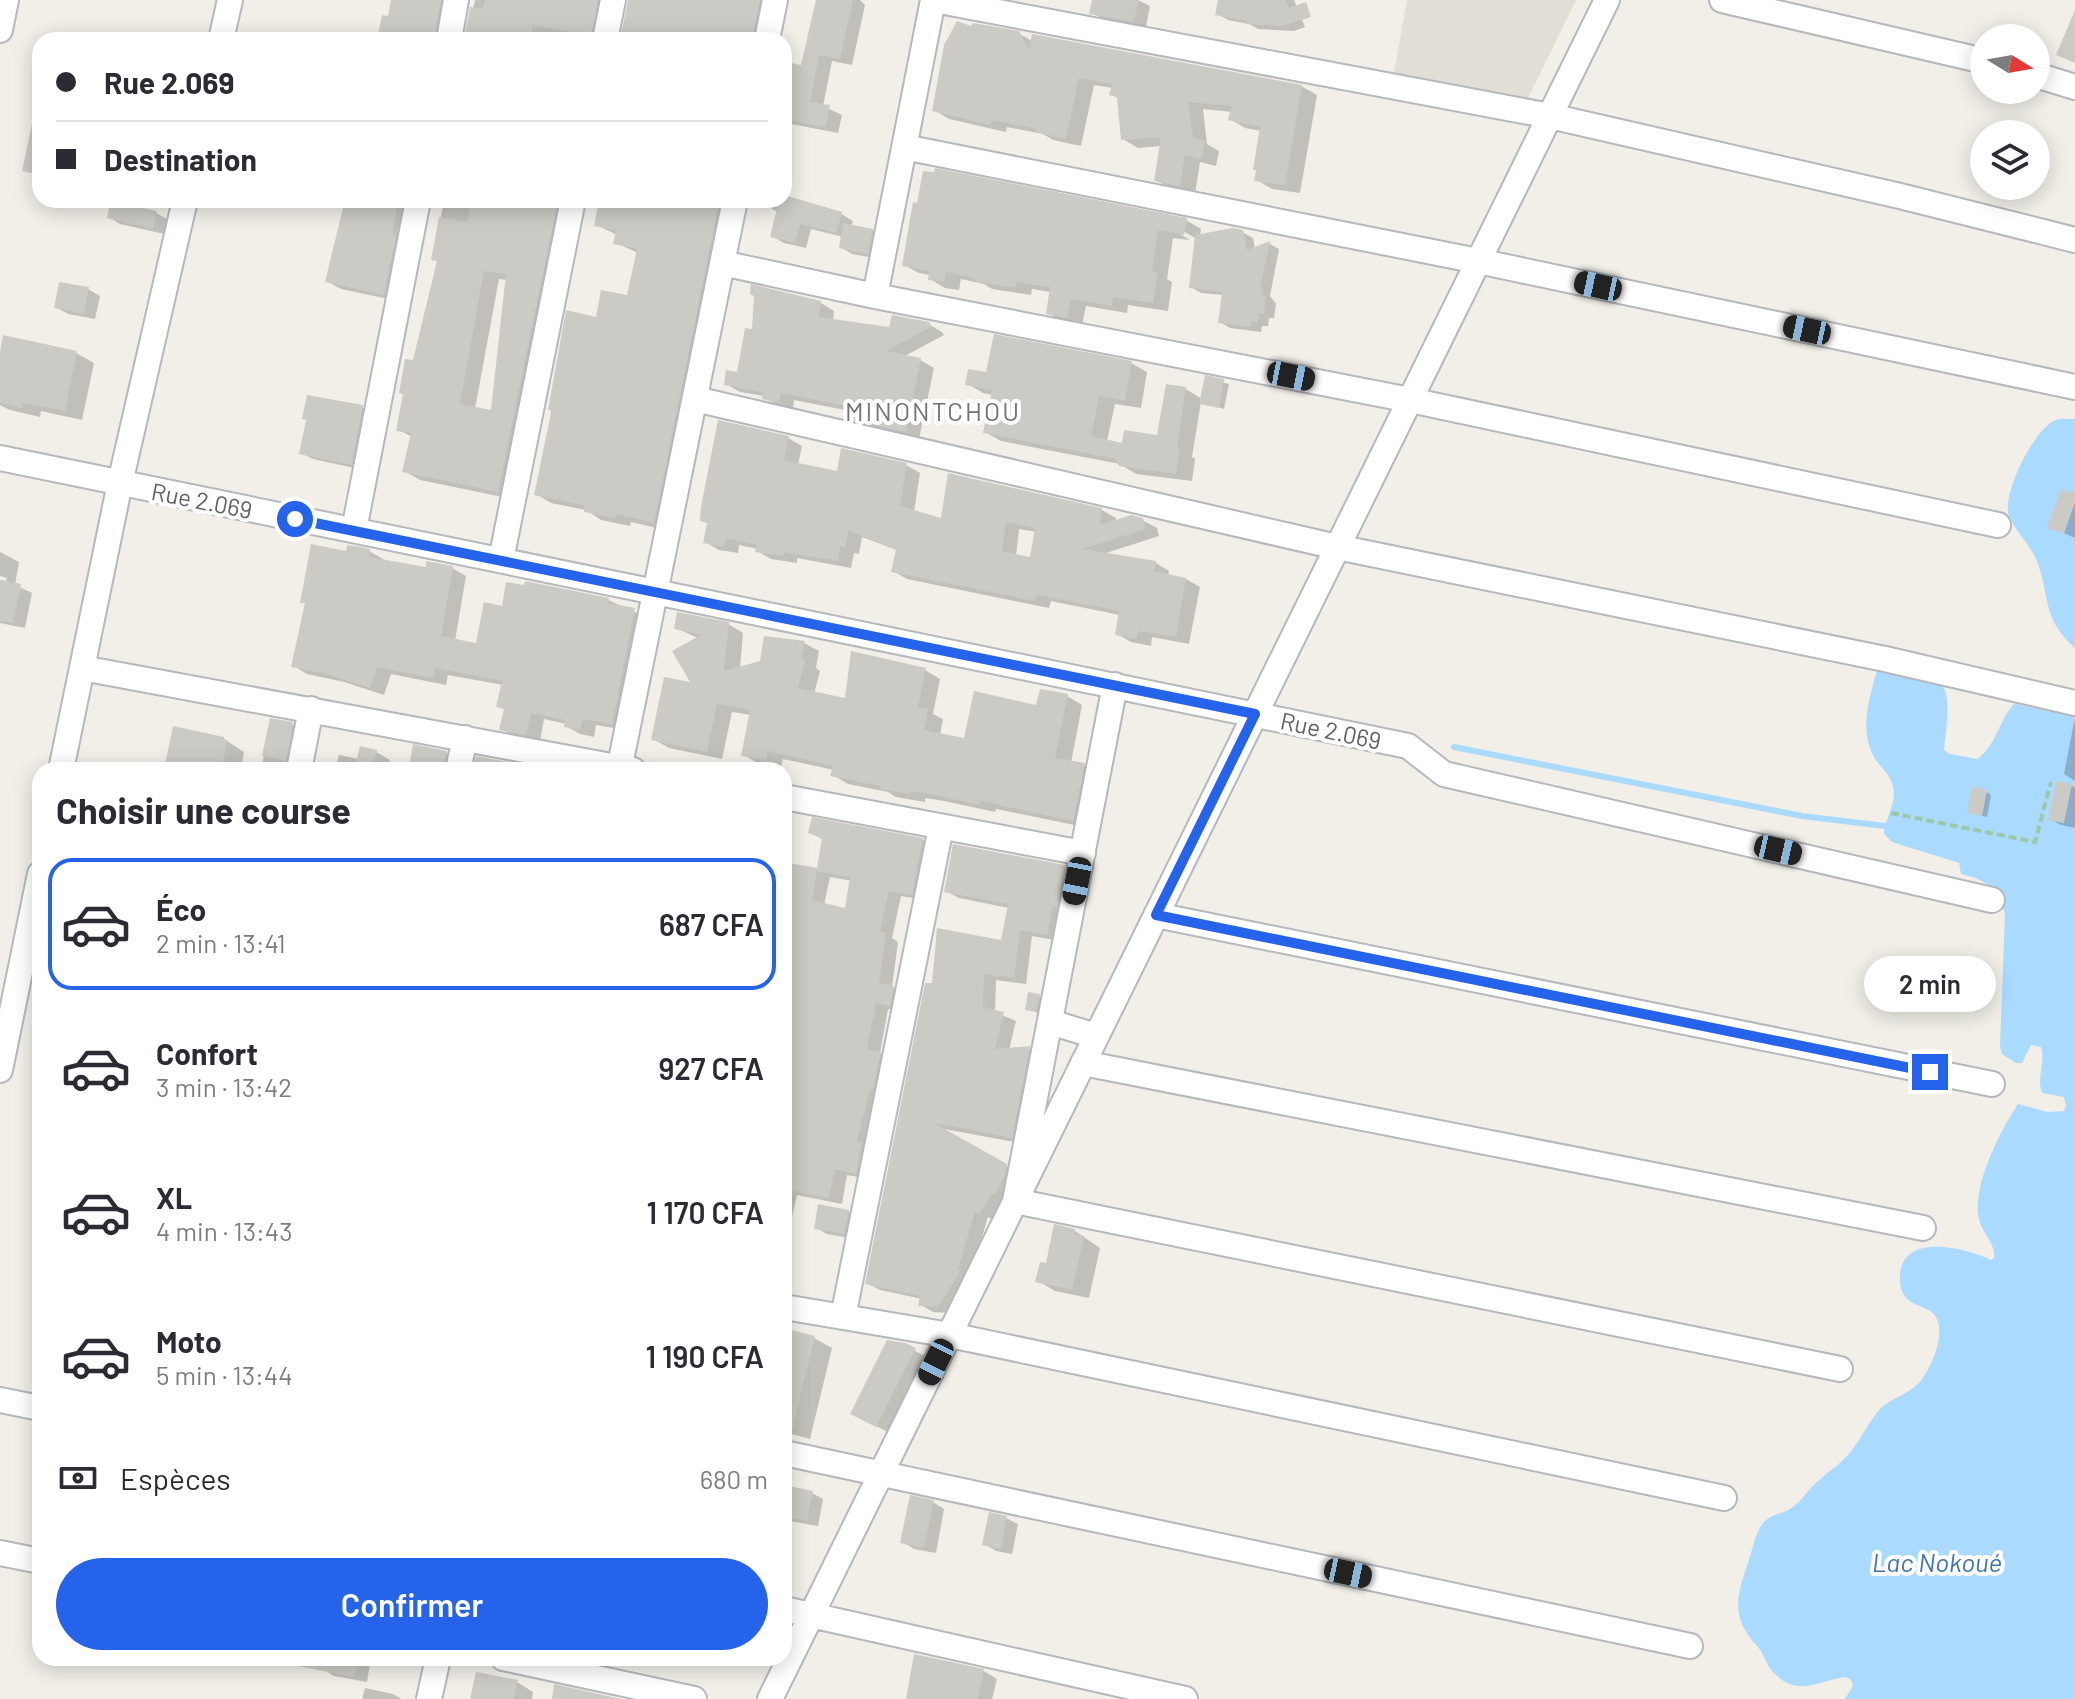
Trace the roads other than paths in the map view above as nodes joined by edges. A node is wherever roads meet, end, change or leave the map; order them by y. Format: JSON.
{"nodes":[{"id":1,"x":6,"y":0,"type":"edge"},
{"id":2,"x":230,"y":0,"type":"edge"},
{"id":3,"x":456,"y":0,"type":"edge"},
{"id":4,"x":613,"y":0,"type":"edge"},
{"id":5,"x":775,"y":0,"type":"edge"},
{"id":6,"x":934,"y":0,"type":"edge"},
{"id":7,"x":1607,"y":0,"type":"edge"},
{"id":8,"x":1722,"y":0,"type":"edge"},
{"id":9,"x":0,"y":30,"type":"edge"},
{"id":10,"x":223,"y":32,"type":"edge"},
{"id":11,"x":450,"y":32,"type":"edge"},
{"id":12,"x":607,"y":32,"type":"edge"},
{"id":13,"x":769,"y":32,"type":"edge"},
{"id":14,"x":1970,"y":58,"type":"edge"},
{"id":15,"x":2050,"y":79,"type":"edge"},
{"id":16,"x":2075,"y":87,"type":"edge"},
{"id":17,"x":1550,"y":116,"type":"junction"},
{"id":18,"x":904,"y":147,"type":"junction"},
{"id":19,"x":183,"y":208,"type":"edge"},
{"id":20,"x":416,"y":208,"type":"edge"},
{"id":21,"x":571,"y":208,"type":"edge"},
{"id":22,"x":733,"y":208,"type":"edge"},
{"id":23,"x":2075,"y":240,"type":"edge"},
{"id":24,"x":1478,"y":261,"type":"junction"},
{"id":25,"x":722,"y":263,"type":"junction"},
{"id":26,"x":875,"y":296,"type":"junction"},
{"id":27,"x":2075,"y":387,"type":"edge"},
{"id":28,"x":695,"y":399,"type":"junction"},
{"id":29,"x":1410,"y":400,"type":"junction"},
{"id":30,"x":0,"y":458,"type":"edge"},
{"id":31,"x":120,"y":483,"type":"junction"},
{"id":32,"x":1998,"y":525,"type":"dead end"},
{"id":33,"x":354,"y":530,"type":"junction"},
{"id":34,"x":1337,"y":547,"type":"junction"},
{"id":35,"x":501,"y":560,"type":"junction"},
{"id":36,"x":655,"y":592,"type":"junction"},
{"id":37,"x":82,"y":668,"type":"junction"},
{"id":38,"x":1115,"y":685,"type":"junction"},
{"id":39,"x":2075,"y":703,"type":"edge"},
{"id":40,"x":311,"y":709,"type":"junction"},
{"id":41,"x":1255,"y":714,"type":"junction"},
{"id":42,"x":465,"y":738,"type":"junction"},
{"id":43,"x":63,"y":762,"type":"edge"},
{"id":44,"x":301,"y":762,"type":"edge"},
{"id":45,"x":460,"y":762,"type":"edge"},
{"id":46,"x":589,"y":762,"type":"edge"},
{"id":47,"x":626,"y":762,"type":"edge"},
{"id":48,"x":792,"y":799,"type":"edge"},
{"id":49,"x":941,"y":827,"type":"junction"},
{"id":50,"x":1083,"y":853,"type":"junction"},
{"id":51,"x":1992,"y":900,"type":"dead end"},
{"id":52,"x":32,"y":913,"type":"edge"},
{"id":53,"x":1156,"y":915,"type":"junction"},
{"id":54,"x":1050,"y":1022,"type":"junction"},
{"id":55,"x":1096,"y":1036,"type":"junction"},
{"id":56,"x":1083,"y":1063,"type":"junction"},
{"id":57,"x":0,"y":1070,"type":"edge"},
{"id":58,"x":1992,"y":1084,"type":"dead end"},
{"id":59,"x":1015,"y":1201,"type":"junction"},
{"id":60,"x":1923,"y":1228,"type":"dead end"},
{"id":61,"x":792,"y":1308,"type":"edge"},
{"id":62,"x":843,"y":1317,"type":"junction"},
{"id":63,"x":950,"y":1335,"type":"junction"},
{"id":64,"x":1840,"y":1369,"type":"dead end"},
{"id":65,"x":0,"y":1400,"type":"edge"},
{"id":66,"x":32,"y":1406,"type":"edge"},
{"id":67,"x":792,"y":1455,"type":"edge"},
{"id":68,"x":882,"y":1473,"type":"junction"},
{"id":69,"x":1724,"y":1498,"type":"dead end"},
{"id":70,"x":0,"y":1553,"type":"edge"},
{"id":71,"x":32,"y":1559,"type":"edge"},
{"id":72,"x":792,"y":1611,"type":"edge"},
{"id":73,"x":811,"y":1615,"type":"junction"},
{"id":74,"x":1690,"y":1646,"type":"dead end"},
{"id":75,"x":792,"y":1654,"type":"edge"},
{"id":76,"x":436,"y":1666,"type":"edge"},
{"id":77,"x":577,"y":1666,"type":"edge"},
{"id":78,"x":786,"y":1666,"type":"edge"},
{"id":79,"x":614,"y":1670,"type":"edge"},
{"id":80,"x":429,"y":1699,"type":"edge"},
{"id":81,"x":694,"y":1699,"type":"edge"},
{"id":82,"x":770,"y":1699,"type":"edge"},
{"id":83,"x":1185,"y":1699,"type":"edge"}],
"edges":[{"from":1,"to":9,"type":"street"},
{"from":2,"to":10,"type":"street"},
{"from":3,"to":11,"type":"street"},
{"from":4,"to":12,"type":"street"},
{"from":5,"to":13,"type":"street"},
{"from":6,"to":17,"type":"street"},
{"from":6,"to":18,"type":"street"},
{"from":7,"to":17,"type":"street"},
{"from":8,"to":14,"type":"street"},
{"from":15,"to":16,"type":"street"},
{"from":17,"to":23,"type":"street"},
{"from":17,"to":24,"type":"street"},
{"from":18,"to":24,"type":"street"},
{"from":18,"to":26,"type":"street"},
{"from":19,"to":31,"type":"street"},
{"from":20,"to":33,"type":"street"},
{"from":21,"to":35,"type":"street"},
{"from":22,"to":25,"type":"street"},
{"from":24,"to":27,"type":"street"},
{"from":24,"to":29,"type":"street"},
{"from":25,"to":26,"type":"street"},
{"from":25,"to":28,"type":"street"},
{"from":26,"to":29,"type":"street"},
{"from":28,"to":34,"type":"street"},
{"from":28,"to":36,"type":"street"},
{"from":29,"to":32,"type":"street"},
{"from":29,"to":34,"type":"street"},
{"from":30,"to":31,"type":"street","name":"Rue 2.069"},
{"from":31,"to":33,"type":"street","name":"Rue 2.069"},
{"from":31,"to":37,"type":"street"},
{"from":33,"to":35,"type":"street","name":"Rue 2.069"},
{"from":34,"to":39,"type":"street"},
{"from":34,"to":41,"type":"street"},
{"from":35,"to":36,"type":"street","name":"Rue 2.069"},
{"from":36,"to":38,"type":"street","name":"Rue 2.069"},
{"from":36,"to":47,"type":"street"},
{"from":37,"to":40,"type":"street"},
{"from":37,"to":43,"type":"street"},
{"from":38,"to":41,"type":"street","name":"Rue 2.069"},
{"from":38,"to":50,"type":"street"},
{"from":40,"to":42,"type":"street"},
{"from":40,"to":44,"type":"street"},
{"from":41,"to":51,"type":"street","name":"Rue 2.069"},
{"from":41,"to":53,"type":"street"},
{"from":42,"to":45,"type":"street"},
{"from":42,"to":46,"type":"street"},
{"from":48,"to":49,"type":"street"},
{"from":49,"to":50,"type":"street"},
{"from":49,"to":62,"type":"street"},
{"from":50,"to":54,"type":"street"},
{"from":52,"to":57,"type":"street"},
{"from":53,"to":55,"type":"street"},
{"from":53,"to":58,"type":"street"},
{"from":54,"to":55,"type":"street"},
{"from":54,"to":59,"type":"street"},
{"from":55,"to":56,"type":"street"},
{"from":56,"to":59,"type":"street"},
{"from":56,"to":60,"type":"street"},
{"from":59,"to":63,"type":"street"},
{"from":59,"to":64,"type":"street"},
{"from":61,"to":62,"type":"street"},
{"from":62,"to":63,"type":"street"},
{"from":63,"to":68,"type":"street"},
{"from":63,"to":69,"type":"street"},
{"from":65,"to":66,"type":"street"},
{"from":67,"to":68,"type":"street"},
{"from":68,"to":73,"type":"street"},
{"from":68,"to":74,"type":"street"},
{"from":70,"to":71,"type":"street"},
{"from":72,"to":73,"type":"street"},
{"from":73,"to":75,"type":"street"},
{"from":73,"to":83,"type":"street"},
{"from":76,"to":80,"type":"street"},
{"from":77,"to":79,"type":"street"},
{"from":78,"to":82,"type":"street"},
{"from":79,"to":81,"type":"street"}]}
